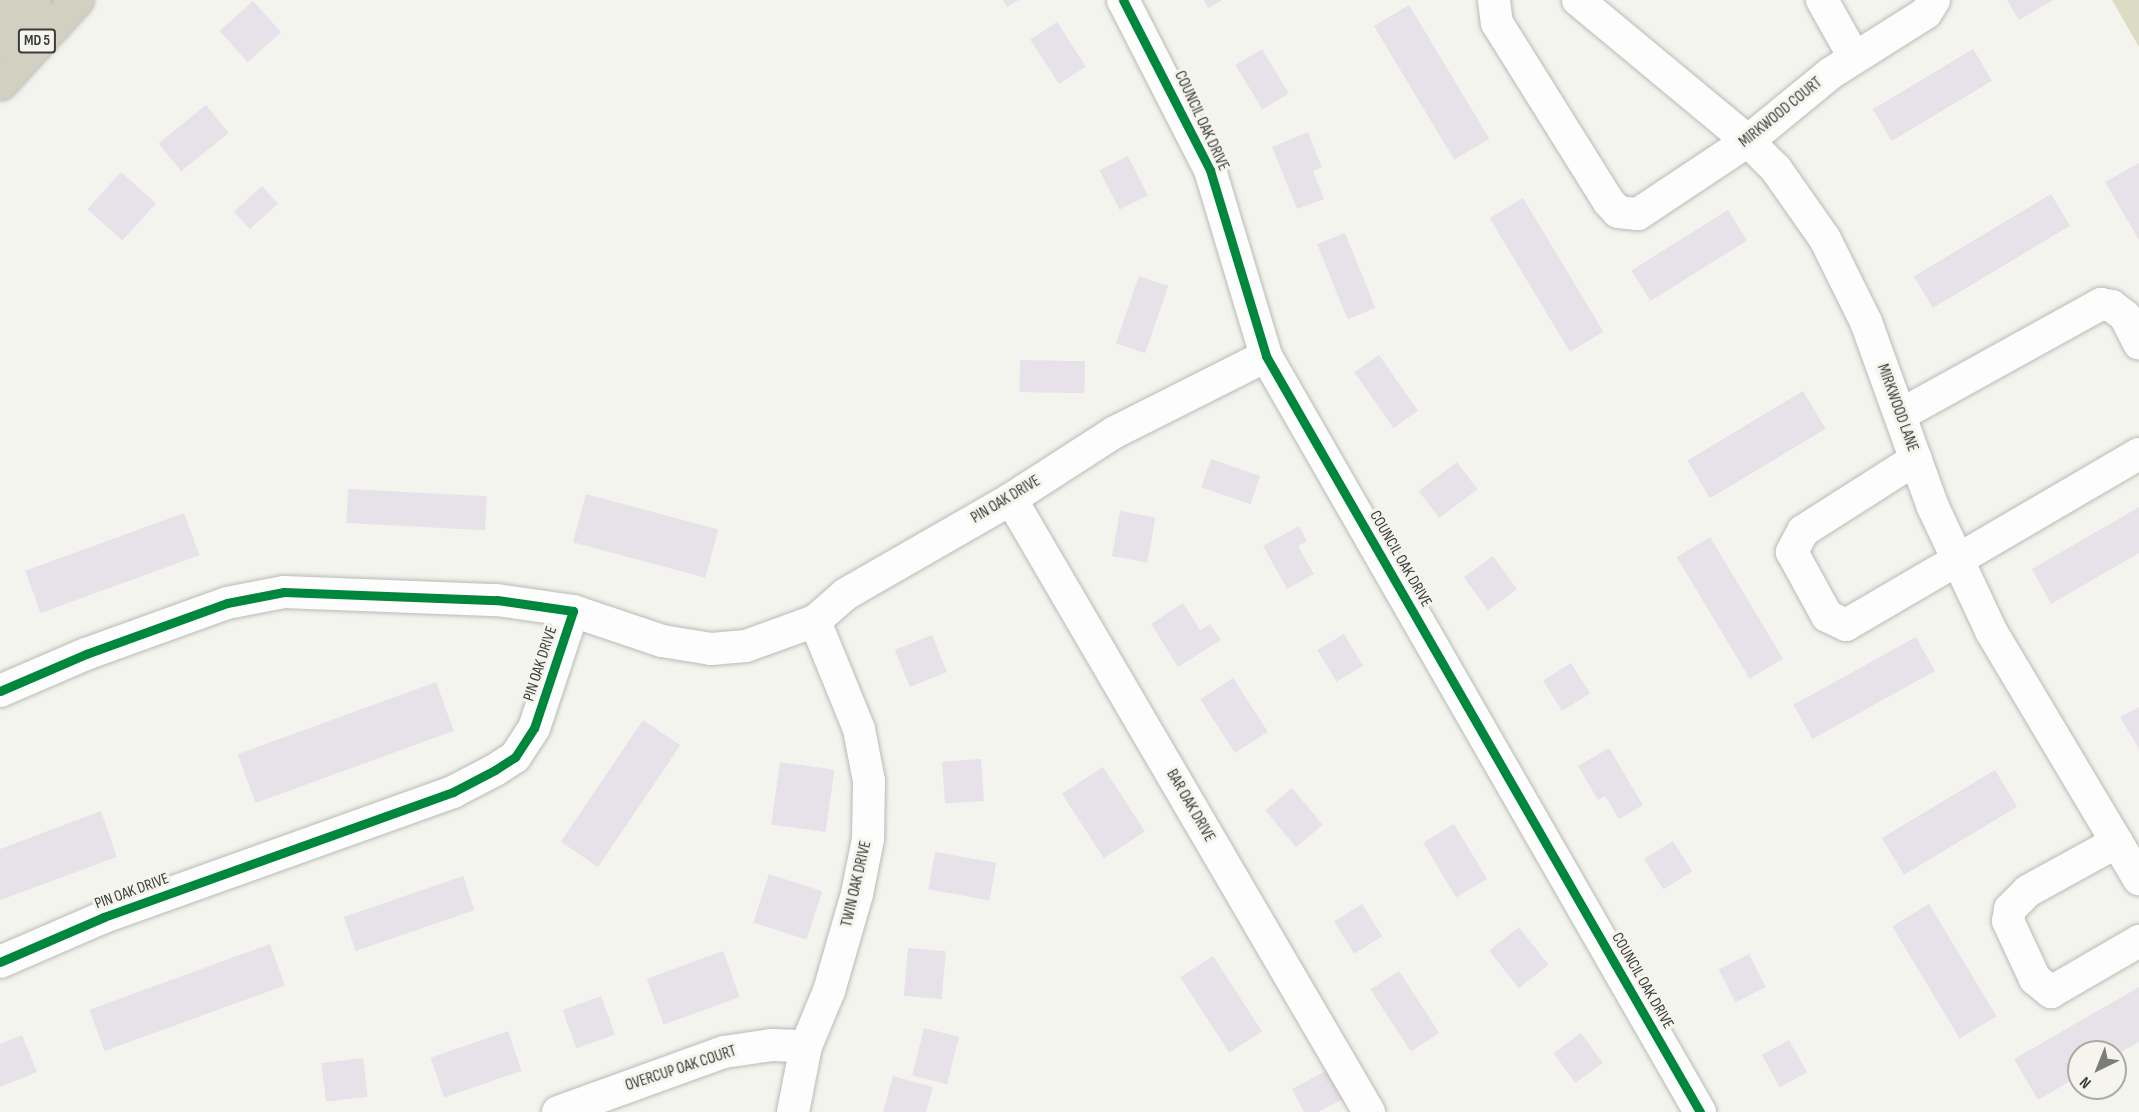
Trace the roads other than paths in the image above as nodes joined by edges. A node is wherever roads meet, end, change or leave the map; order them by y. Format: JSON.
{"nodes":[{"id":1,"x":3,"y":0,"type":"edge"},
{"id":2,"x":34,"y":0,"type":"edge"},
{"id":3,"x":76,"y":0,"type":"edge"},
{"id":4,"x":1123,"y":0,"type":"edge"},
{"id":5,"x":1494,"y":0,"type":"edge"},
{"id":6,"x":1578,"y":0,"type":"edge"},
{"id":7,"x":1822,"y":0,"type":"edge"},
{"id":8,"x":0,"y":4,"type":"edge"},
{"id":9,"x":1930,"y":7,"type":"edge"},
{"id":10,"x":0,"y":41,"type":"edge"},
{"id":11,"x":1854,"y":57,"type":"junction"},
{"id":12,"x":0,"y":83,"type":"edge"},
{"id":13,"x":1748,"y":141,"type":"junction"},
{"id":14,"x":2139,"y":344,"type":"edge"},
{"id":15,"x":1266,"y":356,"type":"junction"},
{"id":16,"x":1900,"y":415,"type":"junction"},
{"id":17,"x":2139,"y":454,"type":"edge"},
{"id":18,"x":1916,"y":459,"type":"junction"},
{"id":19,"x":1011,"y":499,"type":"junction"},
{"id":20,"x":1957,"y":558,"type":"junction"},
{"id":21,"x":573,"y":611,"type":"junction"},
{"id":22,"x":815,"y":621,"type":"junction"},
{"id":23,"x":0,"y":691,"type":"edge"},
{"id":24,"x":2130,"y":857,"type":"edge"},
{"id":25,"x":2139,"y":941,"type":"edge"},
{"id":26,"x":0,"y":962,"type":"edge"},
{"id":27,"x":806,"y":1046,"type":"junction"},
{"id":28,"x":558,"y":1112,"type":"edge"},
{"id":29,"x":793,"y":1112,"type":"edge"},
{"id":30,"x":1369,"y":1112,"type":"edge"},
{"id":31,"x":1700,"y":1112,"type":"edge"}],
"edges":[{"from":1,"to":8,"type":"highway"},
{"from":2,"to":10,"type":"highway"},
{"from":3,"to":12,"type":"highway","number":"MD 5"},
{"from":4,"to":15,"type":"street","name":"COUNCIL OAK DRIVE"},
{"from":5,"to":13,"type":"street","name":"MIRKWOOD COURT"},
{"from":6,"to":13,"type":"street","name":"MIRKWOOD LANE"},
{"from":7,"to":11,"type":"street"},
{"from":9,"to":11,"type":"street","name":"MIRKWOOD COURT"},
{"from":11,"to":13,"type":"street","name":"MIRKWOOD COURT"},
{"from":13,"to":16,"type":"street","name":"MIRKWOOD LANE"},
{"from":14,"to":16,"type":"street"},
{"from":15,"to":19,"type":"street","name":"PIN OAK DRIVE"},
{"from":15,"to":31,"type":"street","name":"COUNCIL OAK DRIVE"},
{"from":16,"to":18,"type":"street","name":"MIRKWOOD LANE"},
{"from":17,"to":20,"type":"street"},
{"from":18,"to":20,"type":"street","name":"MIRKWOOD LANE"},
{"from":18,"to":20,"type":"street"},
{"from":19,"to":22,"type":"street","name":"PIN OAK DRIVE"},
{"from":19,"to":30,"type":"street","name":"BAR OAK DRIVE"},
{"from":20,"to":24,"type":"street","name":"MIRKWOOD LANE"},
{"from":21,"to":22,"type":"street","name":"PIN OAK DRIVE"},
{"from":21,"to":23,"type":"street","name":"PIN OAK DRIVE"},
{"from":21,"to":26,"type":"street","name":"PIN OAK DRIVE"},
{"from":22,"to":27,"type":"street","name":"TWIN OAK DRIVE"},
{"from":24,"to":25,"type":"street"},
{"from":27,"to":28,"type":"street","name":"OVERCUP OAK COURT"},
{"from":27,"to":29,"type":"street","name":"TWIN OAK DRIVE"}]}
